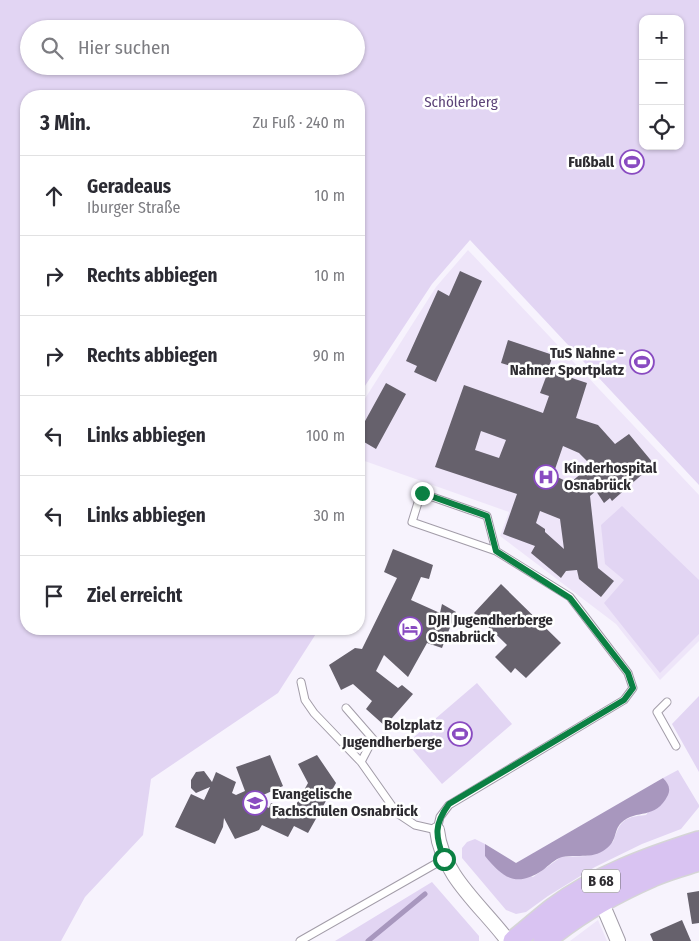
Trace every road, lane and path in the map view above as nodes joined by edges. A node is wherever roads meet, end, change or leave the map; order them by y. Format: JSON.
{"nodes":[{"id":1,"x":496,"y":551,"type":"junction"},
{"id":2,"x":301,"y":682,"type":"dead end"},
{"id":3,"x":667,"y":702,"type":"dead end"},
{"id":4,"x":346,"y":708,"type":"dead end"},
{"id":5,"x":676,"y":746,"type":"dead end"},
{"id":6,"x":360,"y":762,"type":"junction"},
{"id":7,"x":437,"y":830,"type":"junction"},
{"id":8,"x":699,"y":842,"type":"edge"},
{"id":9,"x":444,"y":859,"type":"junction"},
{"id":10,"x":699,"y":860,"type":"edge"},
{"id":11,"x":601,"y":901,"type":"junction"},
{"id":12,"x":300,"y":941,"type":"edge"},
{"id":13,"x":508,"y":941,"type":"edge"},
{"id":14,"x":514,"y":941,"type":"edge"},
{"id":15,"x":544,"y":941,"type":"edge"},
{"id":16,"x":618,"y":941,"type":"edge"}],
"edges":[{"from":1,"to":1,"type":"lane"},
{"from":1,"to":7,"type":"lane"},
{"from":2,"to":6,"type":"lane"},
{"from":3,"to":5,"type":"lane"},
{"from":4,"to":6,"type":"lane"},
{"from":6,"to":7,"type":"lane"},
{"from":7,"to":9,"type":"street"},
{"from":8,"to":14,"type":"main road","number":"B 68"},
{"from":9,"to":12,"type":"lane"},
{"from":9,"to":13,"type":"street"},
{"from":10,"to":11,"type":"main road","number":"B 68"},
{"from":11,"to":15,"type":"main road","number":"B 68"},
{"from":11,"to":16,"type":"street"}]}
